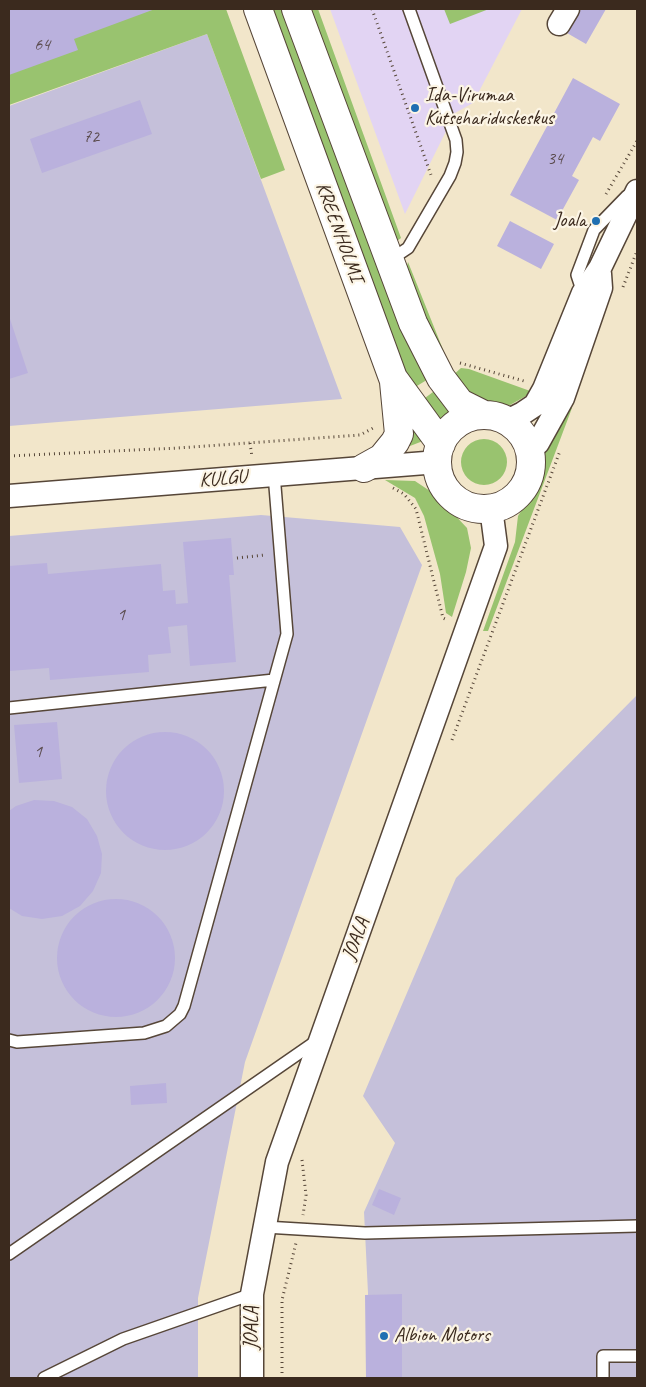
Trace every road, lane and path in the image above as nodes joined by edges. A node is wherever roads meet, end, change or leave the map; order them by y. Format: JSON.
{"nodes":[{"id":1,"x":258,"y":9,"type":"edge"},
{"id":2,"x":296,"y":9,"type":"edge"},
{"id":3,"x":372,"y":9,"type":"edge"},
{"id":4,"x":409,"y":9,"type":"edge"},
{"id":5,"x":637,"y":141,"type":"edge"},
{"id":6,"x":431,"y":181,"type":"dead end"},
{"id":7,"x":637,"y":186,"type":"edge"},
{"id":8,"x":637,"y":191,"type":"edge"},
{"id":9,"x":603,"y":198,"type":"dead end"},
{"id":10,"x":390,"y":260,"type":"junction"},
{"id":11,"x":600,"y":268,"type":"junction"},
{"id":12,"x":583,"y":293,"type":"junction"},
{"id":13,"x":455,"y":362,"type":"dead end"},
{"id":14,"x":394,"y":378,"type":"junction"},
{"id":15,"x":530,"y":383,"type":"dead end"},
{"id":16,"x":495,"y":418,"type":"junction"},
{"id":17,"x":378,"y":425,"type":"dead end"},
{"id":18,"x":360,"y":435,"type":"junction"},
{"id":19,"x":250,"y":443,"type":"junction"},
{"id":20,"x":564,"y":443,"type":"dead end"},
{"id":21,"x":534,"y":446,"type":"junction"},
{"id":22,"x":440,"y":453,"type":"junction"},
{"id":23,"x":9,"y":456,"type":"edge"},
{"id":24,"x":364,"y":468,"type":"junction"},
{"id":25,"x":263,"y":475,"type":"junction"},
{"id":26,"x":387,"y":486,"type":"dead end"},
{"id":27,"x":9,"y":496,"type":"edge"},
{"id":28,"x":491,"y":508,"type":"junction"},
{"id":29,"x":269,"y":554,"type":"dead end"},
{"id":30,"x":237,"y":558,"type":"dead end"},
{"id":31,"x":467,"y":629,"type":"junction"},
{"id":32,"x":490,"y":638,"type":"junction"},
{"id":33,"x":274,"y":680,"type":"junction"},
{"id":34,"x":9,"y":708,"type":"edge"},
{"id":35,"x":449,"y":748,"type":"dead end"},
{"id":36,"x":320,"y":1039,"type":"junction"},
{"id":37,"x":9,"y":1040,"type":"edge"},
{"id":38,"x":301,"y":1155,"type":"dead end"},
{"id":39,"x":637,"y":1226,"type":"edge"},
{"id":40,"x":264,"y":1227,"type":"junction"},
{"id":41,"x":300,"y":1230,"type":"junction"},
{"id":42,"x":9,"y":1254,"type":"edge"},
{"id":43,"x":252,"y":1294,"type":"junction"},
{"id":44,"x":637,"y":1356,"type":"edge"},
{"id":45,"x":44,"y":1378,"type":"edge"},
{"id":46,"x":252,"y":1378,"type":"edge"},
{"id":47,"x":282,"y":1378,"type":"edge"},
{"id":48,"x":604,"y":1378,"type":"edge"}],
"edges":[{"from":1,"to":14,"type":"main road","name":"KREENHOLMI"},
{"from":2,"to":10,"type":"main road","name":"KREENHOLMI"},
{"from":3,"to":6,"type":"path"},
{"from":4,"to":10,"type":"lane"},
{"from":5,"to":9,"type":"path"},
{"from":7,"to":12,"type":"lane"},
{"from":8,"to":11,"type":"street"},
{"from":10,"to":16,"type":"main road","name":"KREENHOLMI"},
{"from":11,"to":12,"type":"street"},
{"from":11,"to":21,"type":"street"},
{"from":12,"to":16,"type":"street"},
{"from":13,"to":15,"type":"path"},
{"from":14,"to":22,"type":"main road","name":"KREENHOLMI"},
{"from":14,"to":24,"type":"main road"},
{"from":16,"to":21,"type":"main road"},
{"from":16,"to":22,"type":"main road"},
{"from":17,"to":18,"type":"path"},
{"from":18,"to":19,"type":"path"},
{"from":18,"to":24,"type":"path"},
{"from":19,"to":23,"type":"path"},
{"from":19,"to":25,"type":"path"},
{"from":20,"to":32,"type":"path"},
{"from":21,"to":28,"type":"main road"},
{"from":22,"to":24,"type":"street","name":"KULGU"},
{"from":22,"to":28,"type":"main road"},
{"from":24,"to":25,"type":"street","name":"KULGU"},
{"from":25,"to":27,"type":"street","name":"KULGU"},
{"from":25,"to":33,"type":"lane"},
{"from":26,"to":31,"type":"path"},
{"from":28,"to":31,"type":"street","name":"JOALA"},
{"from":29,"to":30,"type":"path"},
{"from":31,"to":32,"type":"path"},
{"from":31,"to":36,"type":"street","name":"JOALA"},
{"from":32,"to":35,"type":"path"},
{"from":33,"to":34,"type":"lane"},
{"from":33,"to":37,"type":"lane"},
{"from":36,"to":40,"type":"street","name":"JOALA"},
{"from":36,"to":42,"type":"lane"},
{"from":38,"to":41,"type":"path"},
{"from":39,"to":41,"type":"lane"},
{"from":40,"to":41,"type":"lane"},
{"from":40,"to":43,"type":"street","name":"JOALA"},
{"from":41,"to":47,"type":"path"},
{"from":43,"to":45,"type":"lane"},
{"from":43,"to":46,"type":"street","name":"JOALA"},
{"from":44,"to":48,"type":"lane"}]}
